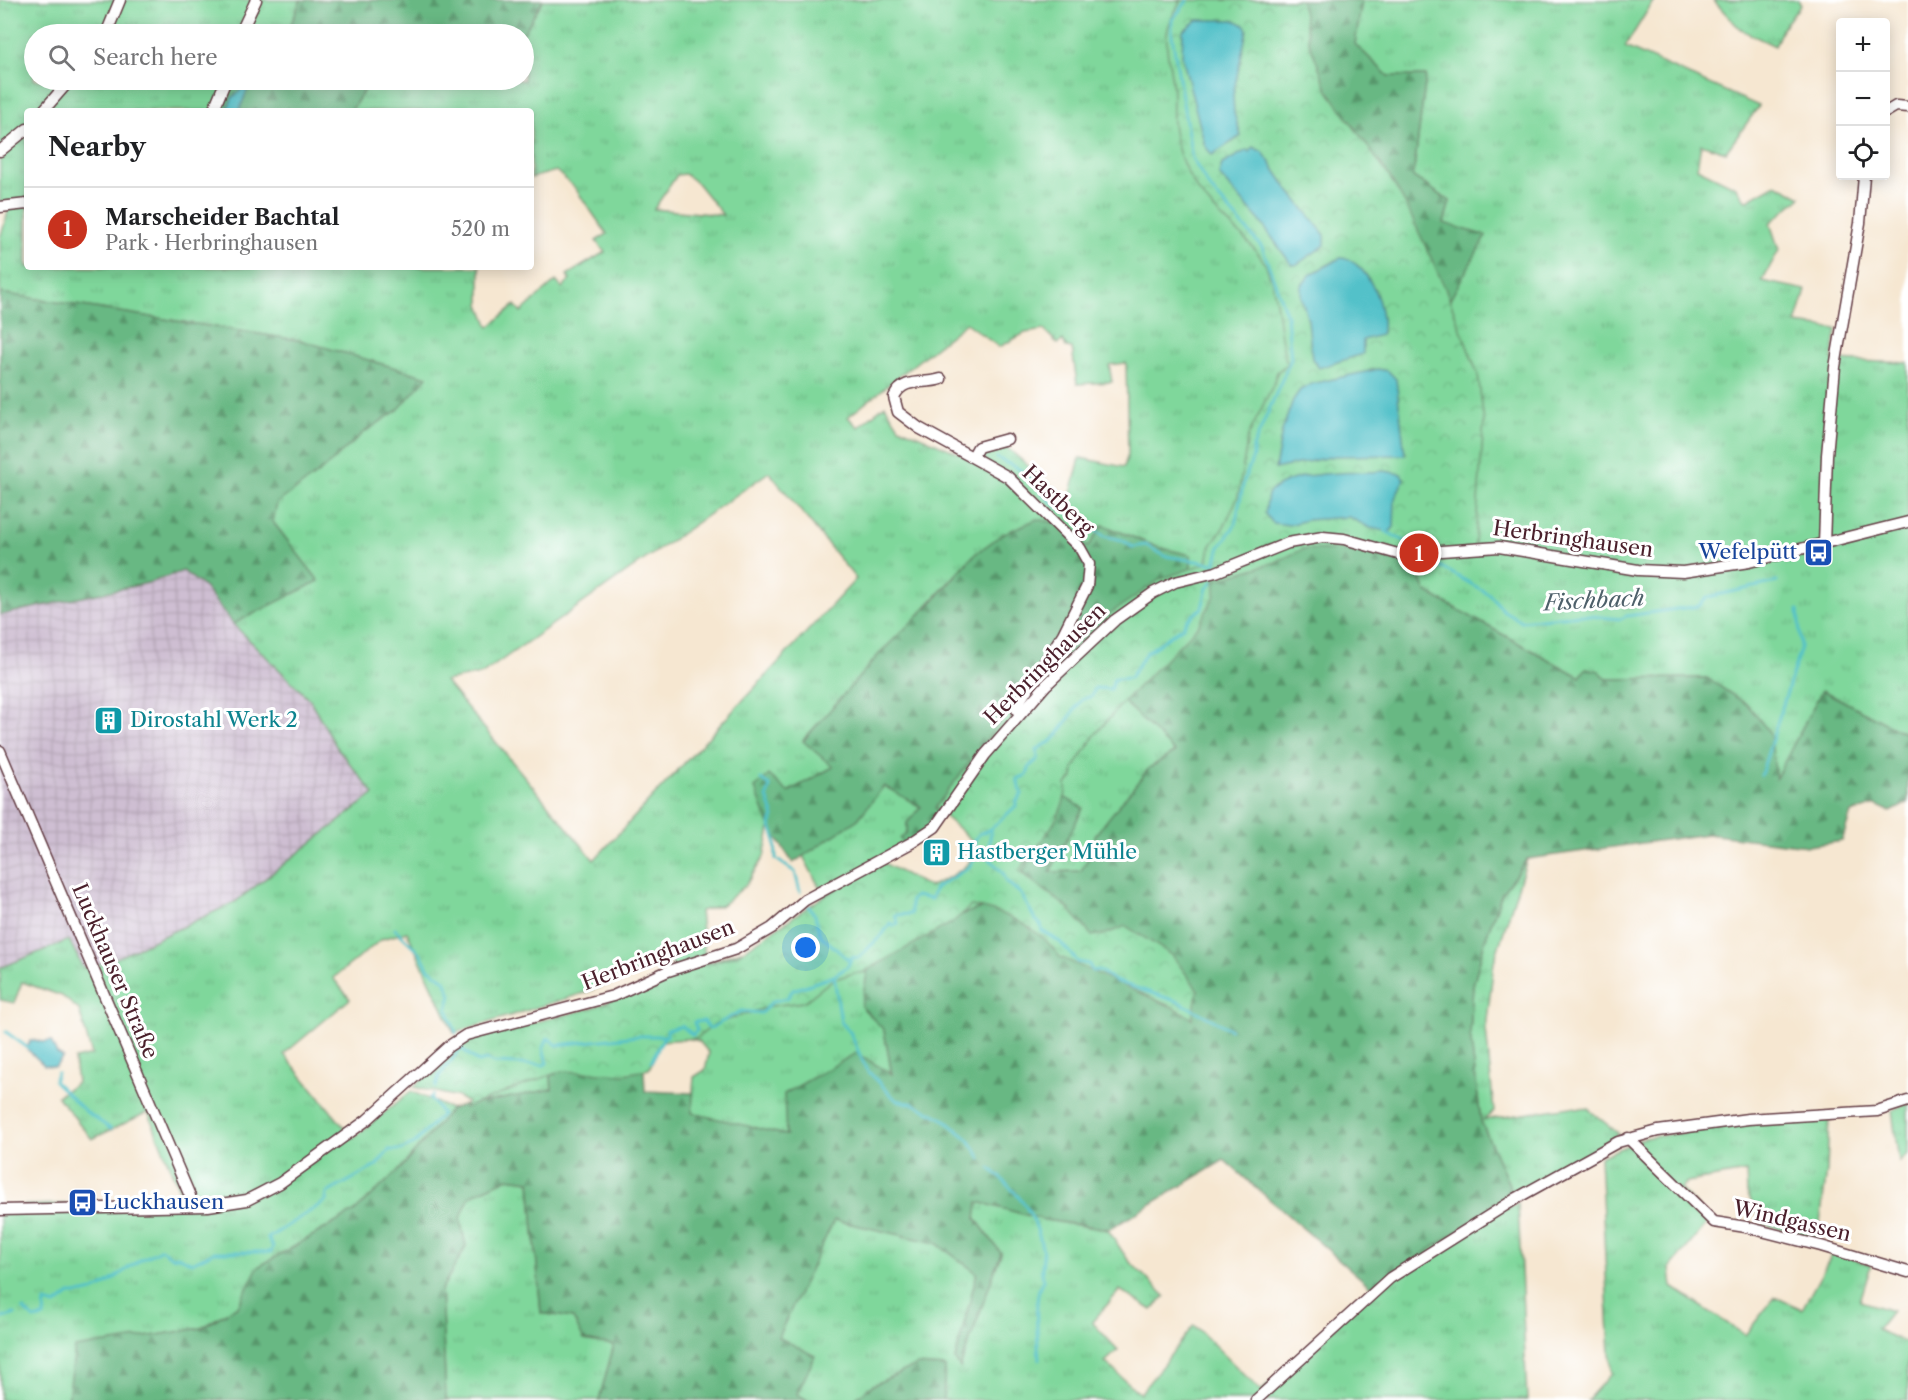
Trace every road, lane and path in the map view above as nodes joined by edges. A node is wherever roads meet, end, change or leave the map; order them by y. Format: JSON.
{"nodes":[{"id":1,"x":120,"y":0,"type":"edge"},
{"id":2,"x":256,"y":0,"type":"edge"},
{"id":3,"x":110,"y":24,"type":"edge"},
{"id":4,"x":245,"y":24,"type":"edge"},
{"id":5,"x":61,"y":90,"type":"edge"},
{"id":6,"x":222,"y":90,"type":"edge"},
{"id":7,"x":1908,"y":107,"type":"edge"},
{"id":8,"x":46,"y":108,"type":"edge"},
{"id":9,"x":214,"y":108,"type":"edge"},
{"id":10,"x":1890,"y":110,"type":"edge"},
{"id":11,"x":24,"y":131,"type":"edge"},
{"id":12,"x":0,"y":151,"type":"edge"},
{"id":13,"x":1864,"y":180,"type":"edge"},
{"id":14,"x":24,"y":204,"type":"edge"},
{"id":15,"x":0,"y":207,"type":"edge"},
{"id":16,"x":941,"y":379,"type":"dead end"},
{"id":17,"x":1007,"y":439,"type":"dead end"},
{"id":18,"x":973,"y":456,"type":"junction"},
{"id":19,"x":1908,"y":522,"type":"edge"},
{"id":20,"x":1824,"y":544,"type":"junction"},
{"id":21,"x":1019,"y":714,"type":"junction"},
{"id":22,"x":0,"y":752,"type":"edge"},
{"id":23,"x":1908,"y":1101,"type":"edge"},
{"id":24,"x":1628,"y":1138,"type":"junction"},
{"id":25,"x":192,"y":1206,"type":"junction"},
{"id":26,"x":0,"y":1210,"type":"edge"},
{"id":27,"x":1908,"y":1272,"type":"edge"},
{"id":28,"x":1256,"y":1400,"type":"edge"}],
"edges":[{"from":1,"to":3,"type":"street"},
{"from":2,"to":4,"type":"street"},
{"from":5,"to":8,"type":"street"},
{"from":6,"to":9,"type":"street"},
{"from":7,"to":10,"type":"street"},
{"from":11,"to":12,"type":"street"},
{"from":13,"to":20,"type":"street"},
{"from":14,"to":15,"type":"street"},
{"from":16,"to":18,"type":"street","name":"Hastberg"},
{"from":17,"to":18,"type":"street"},
{"from":18,"to":21,"type":"street","name":"Hastberg"},
{"from":19,"to":20,"type":"street","name":"Herbringhausen"},
{"from":20,"to":21,"type":"street","name":"Herbringhausen"},
{"from":21,"to":25,"type":"street","name":"Herbringhausen"},
{"from":22,"to":25,"type":"street","name":"Luckhauser Straße"},
{"from":23,"to":24,"type":"street"},
{"from":24,"to":27,"type":"street","name":"Windgassen"},
{"from":24,"to":28,"type":"street"},
{"from":25,"to":26,"type":"street"}]}
